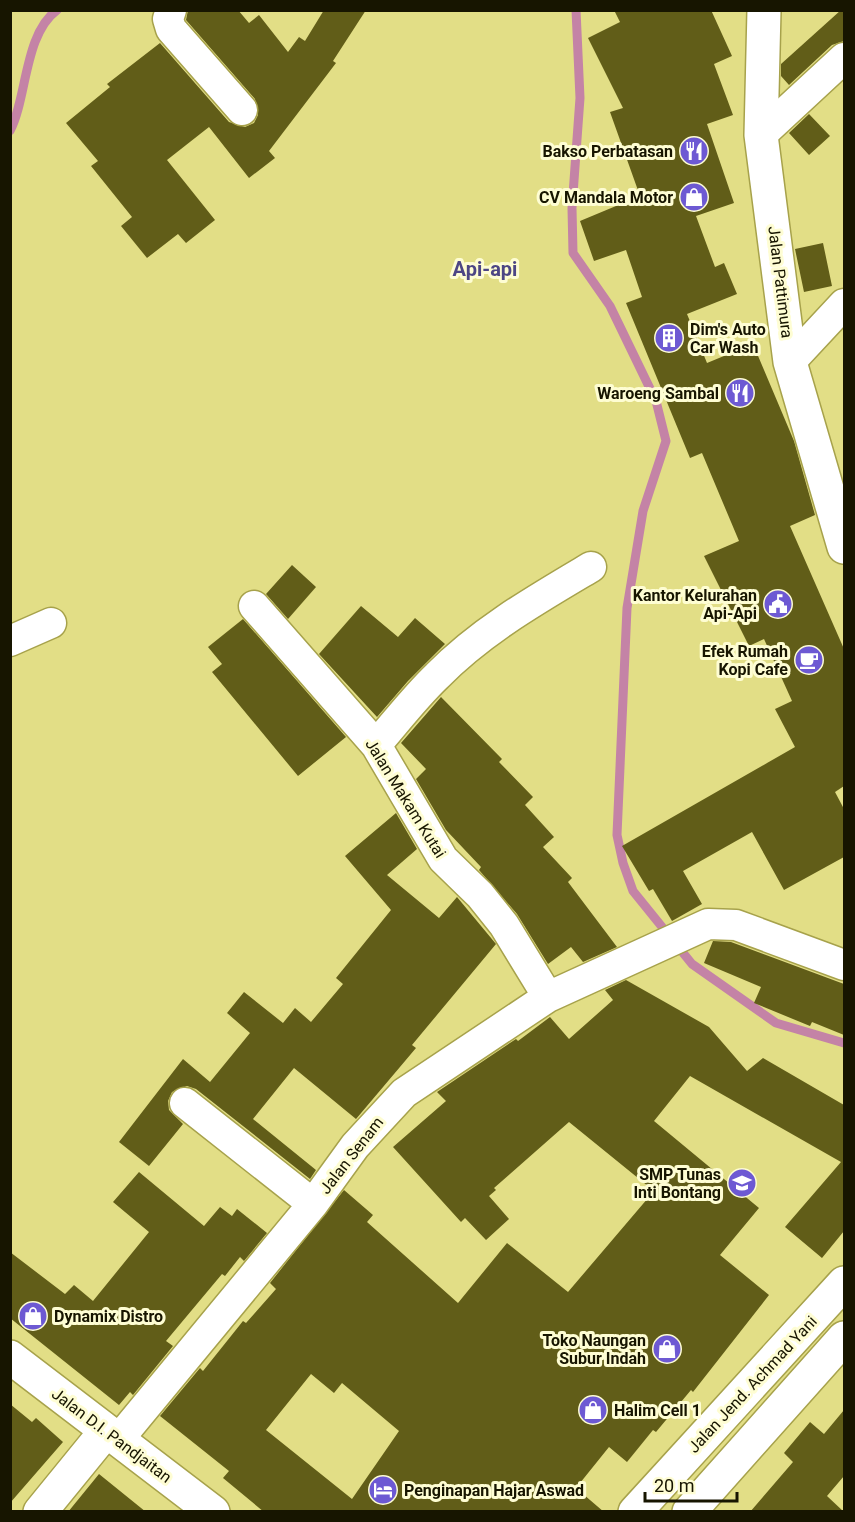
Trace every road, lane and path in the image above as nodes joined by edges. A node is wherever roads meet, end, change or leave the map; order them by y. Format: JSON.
{"nodes":[{"id":1,"x":171,"y":10,"type":"edge"},
{"id":2,"x":764,"y":10,"type":"edge"},
{"id":3,"x":844,"y":58,"type":"edge"},
{"id":4,"x":242,"y":110,"type":"dead end"},
{"id":5,"x":761,"y":135,"type":"junction"},
{"id":6,"x":844,"y":304,"type":"edge"},
{"id":7,"x":790,"y":362,"type":"junction"},
{"id":8,"x":837,"y":484,"type":"edge"},
{"id":9,"x":844,"y":547,"type":"edge"},
{"id":10,"x":591,"y":567,"type":"dead end"},
{"id":11,"x":254,"y":606,"type":"dead end"},
{"id":12,"x":51,"y":623,"type":"dead end"},
{"id":13,"x":10,"y":641,"type":"edge"},
{"id":14,"x":376,"y":745,"type":"junction"},
{"id":15,"x":844,"y":965,"type":"edge"},
{"id":16,"x":548,"y":997,"type":"junction"},
{"id":17,"x":185,"y":1103,"type":"dead end"},
{"id":18,"x":312,"y":1204,"type":"junction"},
{"id":19,"x":844,"y":1284,"type":"edge"},
{"id":20,"x":844,"y":1338,"type":"edge"},
{"id":21,"x":10,"y":1357,"type":"edge"},
{"id":22,"x":112,"y":1435,"type":"junction"},
{"id":23,"x":40,"y":1512,"type":"edge"},
{"id":24,"x":213,"y":1512,"type":"edge"},
{"id":25,"x":634,"y":1512,"type":"edge"},
{"id":26,"x":689,"y":1512,"type":"edge"}],
"edges":[{"from":1,"to":4,"type":"street"},
{"from":2,"to":5,"type":"street","name":"Jalan Pattimura"},
{"from":3,"to":5,"type":"street"},
{"from":5,"to":7,"type":"street","name":"Jalan Pattimura"},
{"from":6,"to":7,"type":"street"},
{"from":7,"to":8,"type":"street","name":"Jalan Pattimura"},
{"from":8,"to":9,"type":"street","name":"Jalan Pattimura"},
{"from":10,"to":14,"type":"street"},
{"from":11,"to":14,"type":"street","name":"Jalan Makam Kutai"},
{"from":12,"to":13,"type":"street"},
{"from":14,"to":16,"type":"street","name":"Jalan Makam Kutai"},
{"from":15,"to":16,"type":"street","name":"Jalan Senam"},
{"from":16,"to":18,"type":"street","name":"Jalan Senam"},
{"from":17,"to":18,"type":"street"},
{"from":18,"to":22,"type":"street","name":"Jalan Senam"},
{"from":19,"to":25,"type":"street","name":"Jalan Jend. Achmad Yani"},
{"from":20,"to":26,"type":"street"},
{"from":21,"to":22,"type":"street","name":"Jalan D.I. Pandjaitan"},
{"from":22,"to":23,"type":"street"},
{"from":22,"to":24,"type":"street","name":"Jalan D.I. Pandjaitan"}]}
